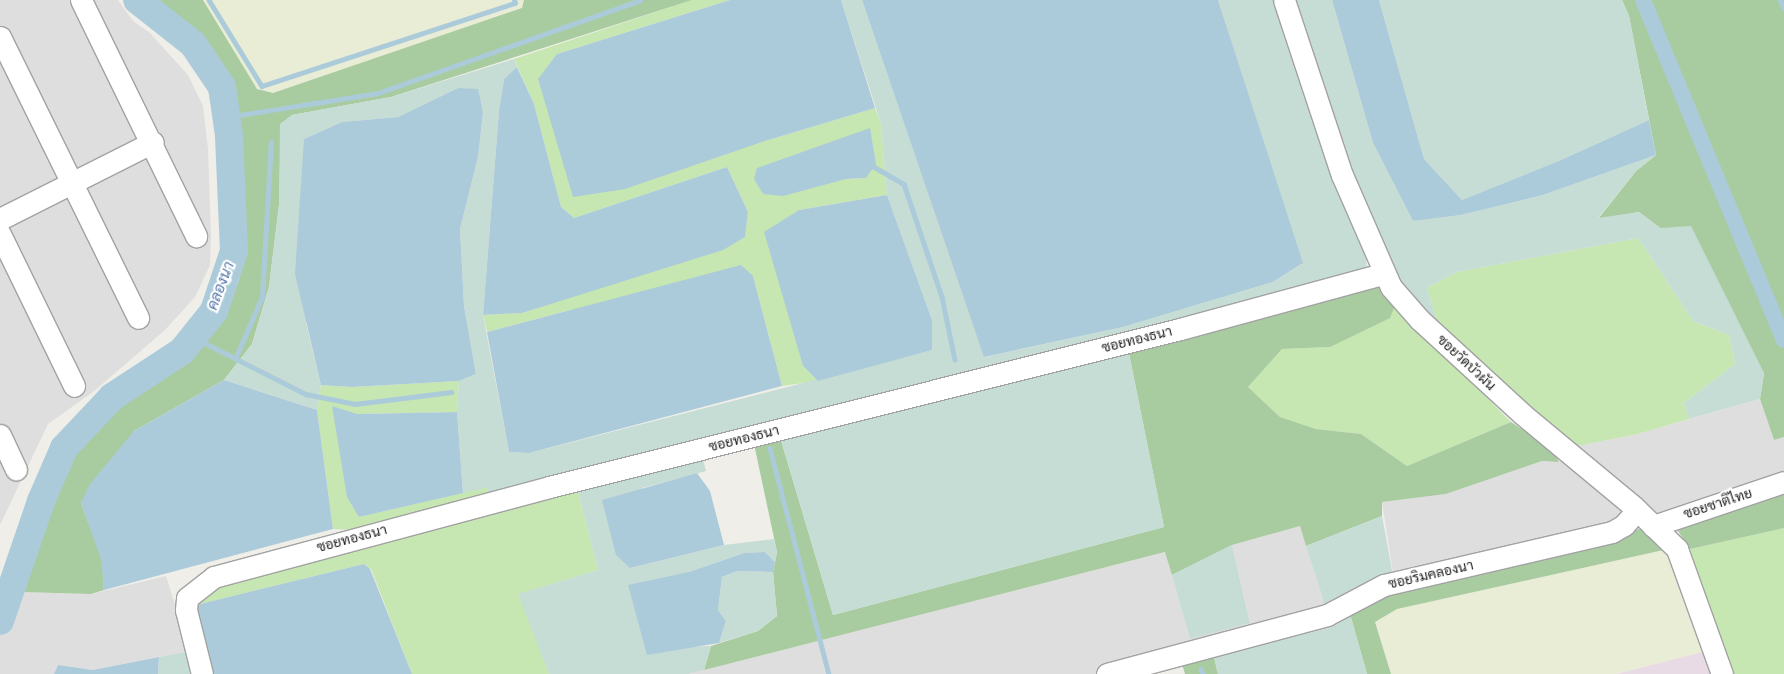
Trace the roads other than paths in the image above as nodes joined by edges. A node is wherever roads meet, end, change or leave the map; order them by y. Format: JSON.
{"nodes":[{"id":1,"x":81,"y":0,"type":"edge"},
{"id":2,"x":1284,"y":0,"type":"edge"},
{"id":3,"x":0,"y":37,"type":"edge"},
{"id":4,"x":153,"y":142,"type":"junction"},
{"id":5,"x":73,"y":182,"type":"junction"},
{"id":6,"x":0,"y":219,"type":"edge"},
{"id":7,"x":0,"y":234,"type":"edge"},
{"id":8,"x":196,"y":236,"type":"dead end"},
{"id":9,"x":1383,"y":274,"type":"junction"},
{"id":10,"x":138,"y":318,"type":"dead end"},
{"id":11,"x":74,"y":386,"type":"dead end"},
{"id":12,"x":0,"y":435,"type":"edge"},
{"id":13,"x":16,"y":469,"type":"dead end"},
{"id":14,"x":1784,"y":482,"type":"edge"},
{"id":15,"x":1636,"y":510,"type":"junction"},
{"id":16,"x":1652,"y":526,"type":"junction"},
{"id":17,"x":202,"y":674,"type":"edge"},
{"id":18,"x":1107,"y":674,"type":"edge"},
{"id":19,"x":1722,"y":674,"type":"edge"}],
"edges":[{"from":1,"to":4,"type":"street"},
{"from":2,"to":9,"type":"street","name":"ซอยวัดบัวผัน"},
{"from":3,"to":5,"type":"street"},
{"from":4,"to":5,"type":"street"},
{"from":4,"to":8,"type":"street"},
{"from":5,"to":6,"type":"street"},
{"from":5,"to":10,"type":"street"},
{"from":7,"to":11,"type":"street"},
{"from":9,"to":15,"type":"street","name":"ซอยวัดบัวผัน"},
{"from":9,"to":17,"type":"street","name":"ซอยทองธนา"},
{"from":12,"to":13,"type":"street"},
{"from":14,"to":16,"type":"street","name":"ซอยชาติไทย"},
{"from":15,"to":16,"type":"street","name":"ซอยวัดบัวผัน"},
{"from":15,"to":18,"type":"street","name":"ซอยริมคลองนา"},
{"from":16,"to":19,"type":"street","name":"ซอยวัดบัวผัน"}]}
